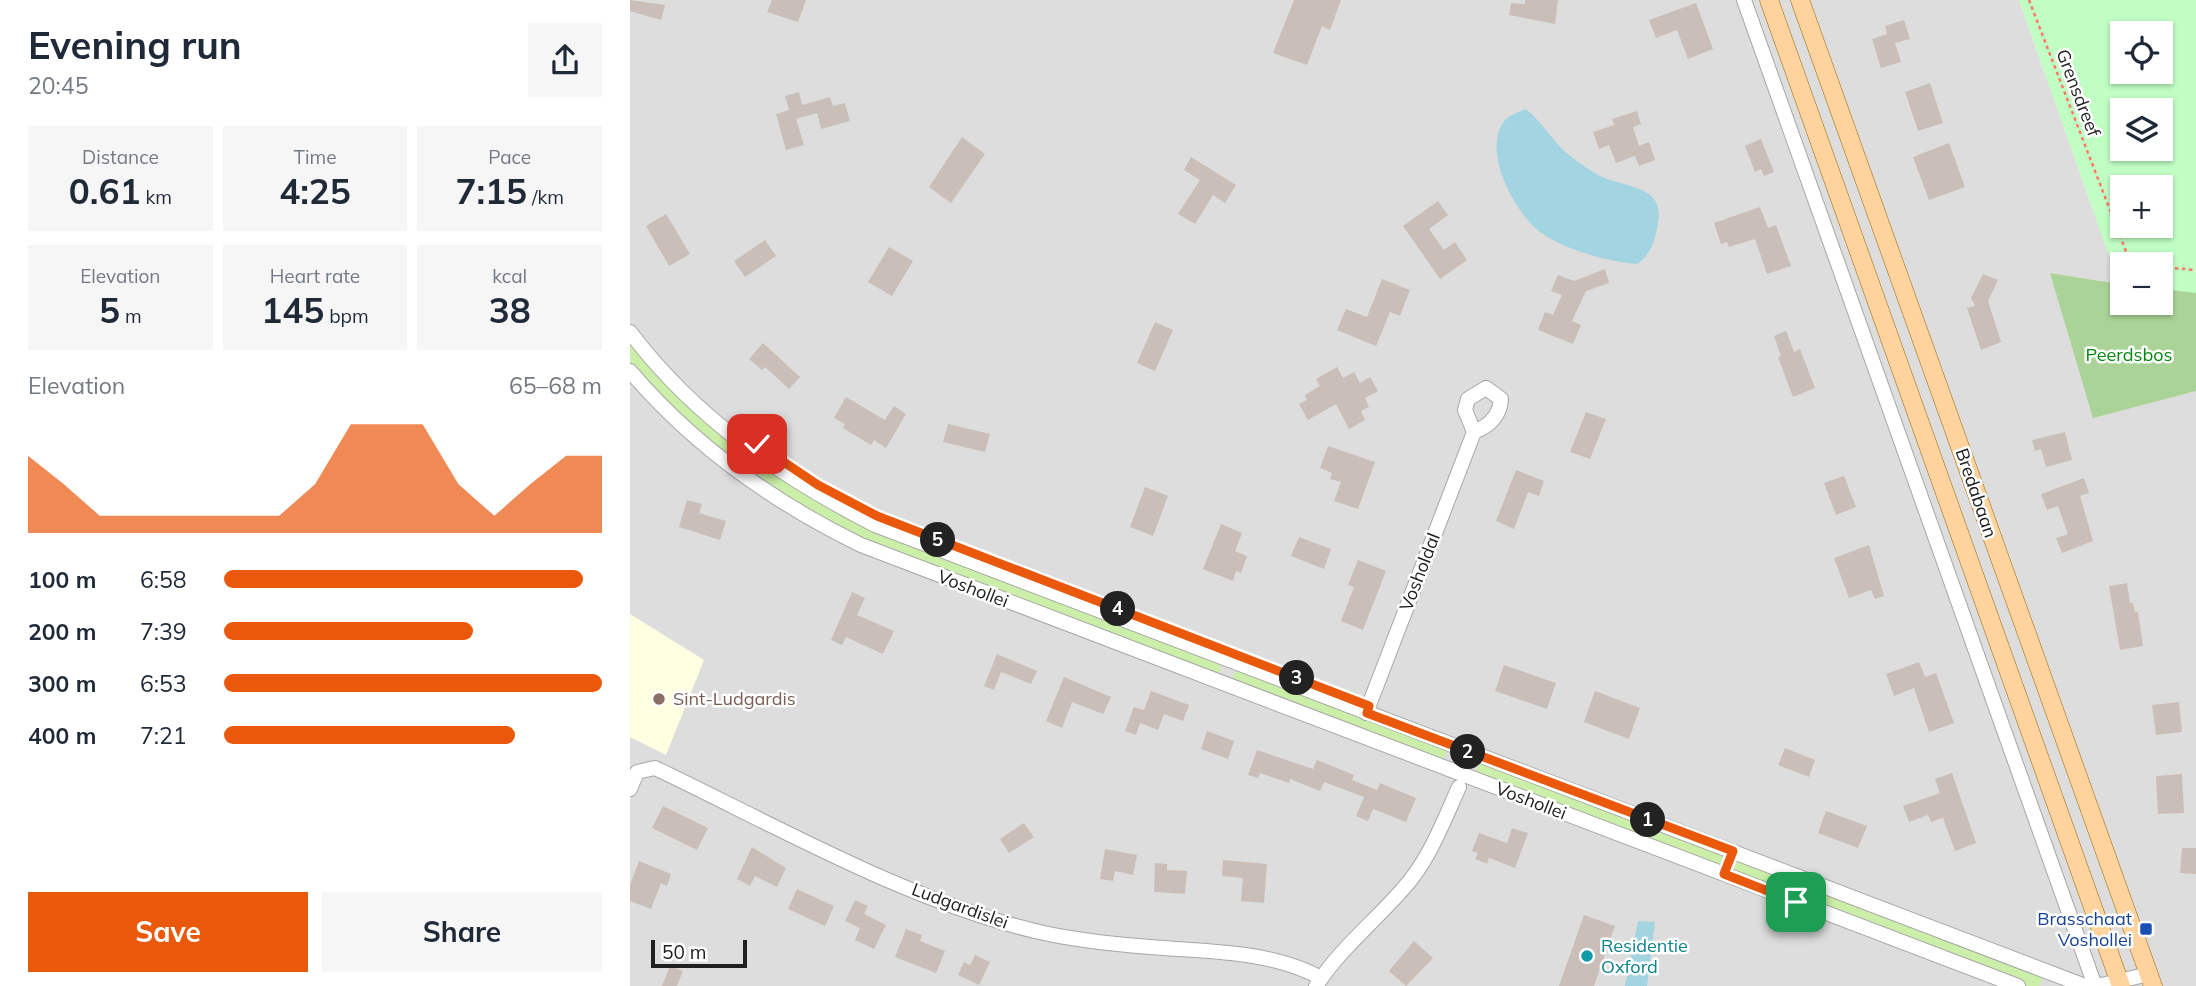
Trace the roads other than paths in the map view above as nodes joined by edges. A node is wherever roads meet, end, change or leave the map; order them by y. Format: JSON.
{"nodes":[{"id":1,"x":1744,"y":0,"type":"edge"},
{"id":2,"x":1769,"y":0,"type":"edge"},
{"id":3,"x":1800,"y":0,"type":"edge"},
{"id":4,"x":630,"y":332,"type":"edge"},
{"id":5,"x":630,"y":371,"type":"edge"},
{"id":6,"x":1474,"y":432,"type":"dead end"},
{"id":7,"x":751,"y":452,"type":"junction"},
{"id":8,"x":737,"y":471,"type":"junction"},
{"id":9,"x":1230,"y":662,"type":"junction"},
{"id":10,"x":1222,"y":683,"type":"junction"},
{"id":11,"x":1367,"y":713,"type":"junction"},
{"id":12,"x":1459,"y":787,"type":"dead end"},
{"id":13,"x":630,"y":789,"type":"edge"},
{"id":14,"x":1733,"y":851,"type":"junction"},
{"id":15,"x":1724,"y":874,"type":"junction"},
{"id":16,"x":2151,"y":980,"type":"edge"},
{"id":17,"x":2053,"y":981,"type":"edge"},
{"id":18,"x":1318,"y":982,"type":"edge"},
{"id":19,"x":2120,"y":983,"type":"edge"},
{"id":20,"x":2018,"y":986,"type":"edge"},
{"id":21,"x":2085,"y":986,"type":"edge"},
{"id":22,"x":2096,"y":986,"type":"edge"}],
"edges":[{"from":1,"to":22,"type":"street"},
{"from":2,"to":19,"type":"main road","name":"Bredabaan"},
{"from":3,"to":16,"type":"main road","name":"Bredabaan"},
{"from":4,"to":7,"type":"street","name":"Voshollei"},
{"from":5,"to":8,"type":"street","name":"Voshollei"},
{"from":6,"to":11,"type":"street","name":"Vosholdal"},
{"from":7,"to":8,"type":"street"},
{"from":7,"to":9,"type":"street","name":"Voshollei"},
{"from":8,"to":10,"type":"street","name":"Voshollei"},
{"from":9,"to":10,"type":"street"},
{"from":9,"to":11,"type":"street","name":"Voshollei"},
{"from":10,"to":15,"type":"street","name":"Voshollei"},
{"from":11,"to":14,"type":"street","name":"Voshollei"},
{"from":12,"to":18,"type":"street"},
{"from":13,"to":18,"type":"street","name":"Ludgardislei"},
{"from":14,"to":15,"type":"street"},
{"from":14,"to":17,"type":"street","name":"Voshollei"},
{"from":15,"to":20,"type":"street","name":"Voshollei"},
{"from":16,"to":19,"type":"street"},
{"from":17,"to":21,"type":"street","name":"Voshollei"},
{"from":19,"to":22,"type":"street"}]}
